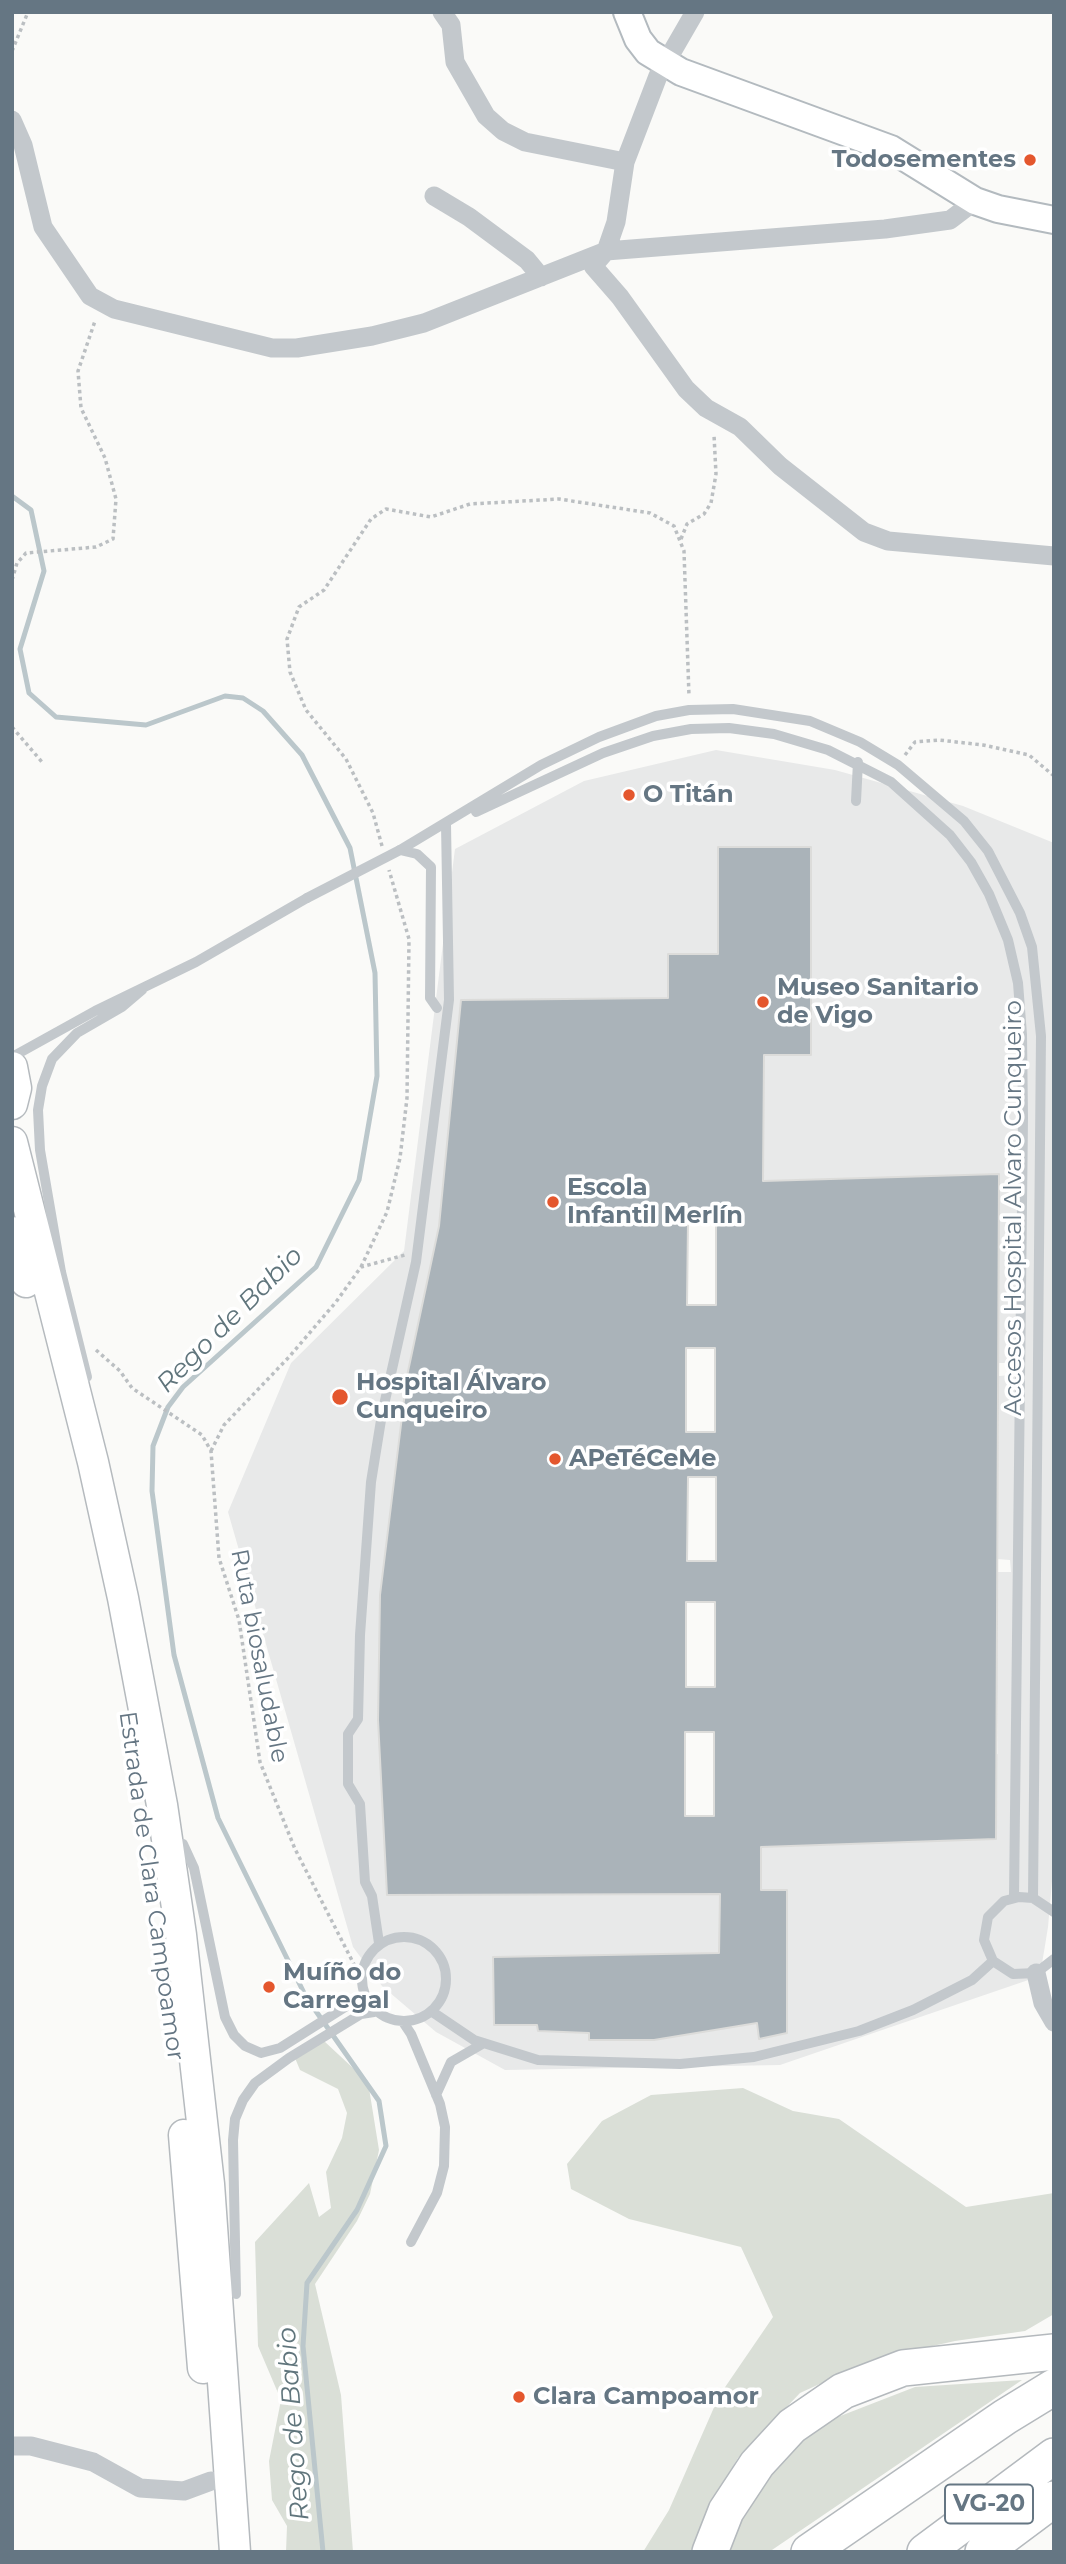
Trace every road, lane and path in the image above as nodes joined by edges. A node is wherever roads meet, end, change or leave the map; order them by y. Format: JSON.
{"nodes":[{"id":1,"x":29,"y":12,"type":"edge"},
{"id":2,"x":442,"y":12,"type":"edge"},
{"id":3,"x":627,"y":12,"type":"edge"},
{"id":4,"x":695,"y":12,"type":"edge"},
{"id":5,"x":12,"y":51,"type":"edge"},
{"id":6,"x":664,"y":64,"type":"junction"},
{"id":7,"x":12,"y":120,"type":"edge"},
{"id":8,"x":625,"y":162,"type":"junction"},
{"id":9,"x":434,"y":196,"type":"dead end"},
{"id":10,"x":975,"y":201,"type":"junction"},
{"id":11,"x":1054,"y":220,"type":"edge"},
{"id":12,"x":606,"y":251,"type":"junction"},
{"id":13,"x":541,"y":278,"type":"junction"},
{"id":14,"x":104,"y":303,"type":"junction"},
{"id":15,"x":709,"y":409,"type":"junction"},
{"id":16,"x":680,"y":541,"type":"junction"},
{"id":17,"x":1054,"y":556,"type":"edge"},
{"id":18,"x":12,"y":580,"type":"edge"},
{"id":19,"x":689,"y":710,"type":"junction"},
{"id":20,"x":12,"y":727,"type":"edge"},
{"id":21,"x":42,"y":762,"type":"dead end"},
{"id":22,"x":858,"y":762,"type":"junction"},
{"id":23,"x":898,"y":765,"type":"junction"},
{"id":24,"x":1054,"y":776,"type":"edge"},
{"id":25,"x":856,"y":801,"type":"dead end"},
{"id":26,"x":446,"y":824,"type":"junction"},
{"id":27,"x":400,"y":850,"type":"junction"},
{"id":28,"x":384,"y":851,"type":"dead end"},
{"id":29,"x":387,"y":863,"type":"dead end"},
{"id":30,"x":142,"y":990,"type":"junction"},
{"id":31,"x":437,"y":1008,"type":"dead end"},
{"id":32,"x":12,"y":1057,"type":"edge"},
{"id":33,"x":12,"y":1067,"type":"edge"},
{"id":34,"x":12,"y":1104,"type":"edge"},
{"id":35,"x":12,"y":1142,"type":"edge"},
{"id":36,"x":12,"y":1232,"type":"edge"},
{"id":37,"x":418,"y":1254,"type":"junction"},
{"id":38,"x":361,"y":1267,"type":"junction"},
{"id":39,"x":80,"y":1349,"type":"junction"},
{"id":40,"x":81,"y":1383,"type":"junction"},
{"id":41,"x":211,"y":1451,"type":"junction"},
{"id":42,"x":183,"y":1844,"type":"junction"},
{"id":43,"x":1014,"y":1897,"type":"junction"},
{"id":44,"x":1033,"y":1898,"type":"junction"},
{"id":45,"x":1054,"y":1912,"type":"edge"},
{"id":46,"x":379,"y":1943,"type":"junction"},
{"id":47,"x":1054,"y":1959,"type":"edge"},
{"id":48,"x":993,"y":1961,"type":"junction"},
{"id":49,"x":1036,"y":1973,"type":"junction"},
{"id":50,"x":362,"y":1980,"type":"junction"},
{"id":51,"x":364,"y":1995,"type":"junction"},
{"id":52,"x":431,"y":2011,"type":"junction"},
{"id":53,"x":374,"y":2012,"type":"junction"},
{"id":54,"x":403,"y":2022,"type":"junction"},
{"id":55,"x":1054,"y":2022,"type":"edge"},
{"id":56,"x":484,"y":2043,"type":"junction"},
{"id":57,"x":436,"y":2095,"type":"junction"},
{"id":58,"x":411,"y":2242,"type":"dead end"},
{"id":59,"x":236,"y":2294,"type":"junction"},
{"id":60,"x":1054,"y":2352,"type":"edge"},
{"id":61,"x":1054,"y":2387,"type":"edge"},
{"id":62,"x":12,"y":2446,"type":"edge"},
{"id":63,"x":1054,"y":2456,"type":"edge"},
{"id":64,"x":211,"y":2481,"type":"junction"},
{"id":65,"x":1054,"y":2499,"type":"edge"},
{"id":66,"x":216,"y":2552,"type":"edge"},
{"id":67,"x":235,"y":2552,"type":"edge"},
{"id":68,"x":254,"y":2552,"type":"edge"},
{"id":69,"x":710,"y":2552,"type":"edge"},
{"id":70,"x":809,"y":2552,"type":"edge"},
{"id":71,"x":925,"y":2552,"type":"edge"},
{"id":72,"x":983,"y":2552,"type":"edge"}],
"edges":[{"from":1,"to":5,"type":"path"},
{"from":2,"to":8,"type":"street"},
{"from":3,"to":6,"type":"street"},
{"from":4,"to":6,"type":"street"},
{"from":6,"to":8,"type":"street"},
{"from":6,"to":10,"type":"street"},
{"from":7,"to":14,"type":"street"},
{"from":8,"to":12,"type":"street"},
{"from":9,"to":13,"type":"street"},
{"from":10,"to":11,"type":"street"},
{"from":10,"to":12,"type":"street"},
{"from":12,"to":13,"type":"street"},
{"from":12,"to":15,"type":"street"},
{"from":13,"to":14,"type":"street"},
{"from":14,"to":18,"type":"path"},
{"from":15,"to":16,"type":"path"},
{"from":15,"to":17,"type":"street"},
{"from":16,"to":19,"type":"path"},
{"from":16,"to":28,"type":"path"},
{"from":19,"to":23,"type":"lane","name":"Accesos Hospital Alvaro Cunqueiro"},
{"from":19,"to":26,"type":"lane","name":"Accesos Hospital Alvaro Cunqueiro"},
{"from":20,"to":21,"type":"path"},
{"from":22,"to":25,"type":"lane"},
{"from":22,"to":26,"type":"lane","name":"Accesos Hospital Alvaro Cunqueiro"},
{"from":22,"to":43,"type":"lane","name":"Accesos Hospital Alvaro Cunqueiro"},
{"from":23,"to":24,"type":"path"},
{"from":23,"to":44,"type":"lane","name":"Accesos Hospital Alvaro Cunqueiro"},
{"from":26,"to":27,"type":"lane","name":"Accesos Hospital Alvaro Cunqueiro"},
{"from":26,"to":37,"type":"lane"},
{"from":27,"to":30,"type":"lane","name":"Accesos Hospital Alvaro Cunqueiro","bridge":true},
{"from":27,"to":31,"type":"lane"},
{"from":29,"to":38,"type":"path"},
{"from":30,"to":32,"type":"lane","name":"Accesos Hospital Alvaro Cunqueiro"},
{"from":30,"to":39,"type":"lane","name":"Accesos Hospital Alvaro Cunqueiro"},
{"from":33,"to":34,"type":"main road"},
{"from":35,"to":40,"type":"main road","name":"Estrada de Clara Campoamor"},
{"from":36,"to":64,"type":"main road","name":"Estrada de Clara Campoamor"},
{"from":37,"to":38,"type":"path"},
{"from":37,"to":46,"type":"lane"},
{"from":38,"to":41,"type":"path"},
{"from":39,"to":40,"type":"lane","name":"Accesos Hospital Alvaro Cunqueiro"},
{"from":39,"to":41,"type":"path"},
{"from":40,"to":42,"type":"main road","name":"Estrada de Clara Campoamor"},
{"from":40,"to":67,"type":"main road","name":"Estrada de Clara Campoamor"},
{"from":41,"to":50,"type":"path","name":"Ruta biosaludable"},
{"from":42,"to":51,"type":"lane"},
{"from":42,"to":59,"type":"main road","name":"Estrada de Clara Campoamor"},
{"from":43,"to":44,"type":"lane"},
{"from":43,"to":48,"type":"lane"},
{"from":44,"to":45,"type":"lane"},
{"from":46,"to":50,"type":"lane"},
{"from":46,"to":52,"type":"lane"},
{"from":47,"to":49,"type":"lane"},
{"from":48,"to":49,"type":"lane"},
{"from":48,"to":56,"type":"lane"},
{"from":49,"to":55,"type":"street"},
{"from":50,"to":51,"type":"lane"},
{"from":51,"to":53,"type":"lane"},
{"from":52,"to":54,"type":"lane"},
{"from":52,"to":56,"type":"lane"},
{"from":53,"to":54,"type":"lane"},
{"from":53,"to":59,"type":"lane"},
{"from":54,"to":57,"type":"lane"},
{"from":56,"to":57,"type":"lane"},
{"from":57,"to":58,"type":"lane"},
{"from":59,"to":68,"type":"main road","name":"Estrada de Clara Campoamor"},
{"from":60,"to":69,"type":"highway"},
{"from":61,"to":70,"type":"highway"},
{"from":62,"to":64,"type":"street"},
{"from":63,"to":71,"type":"highway","number":"VG-20"},
{"from":64,"to":66,"type":"main road","name":"Estrada de Clara Campoamor"},
{"from":65,"to":72,"type":"highway","number":"VG-20"}]}
